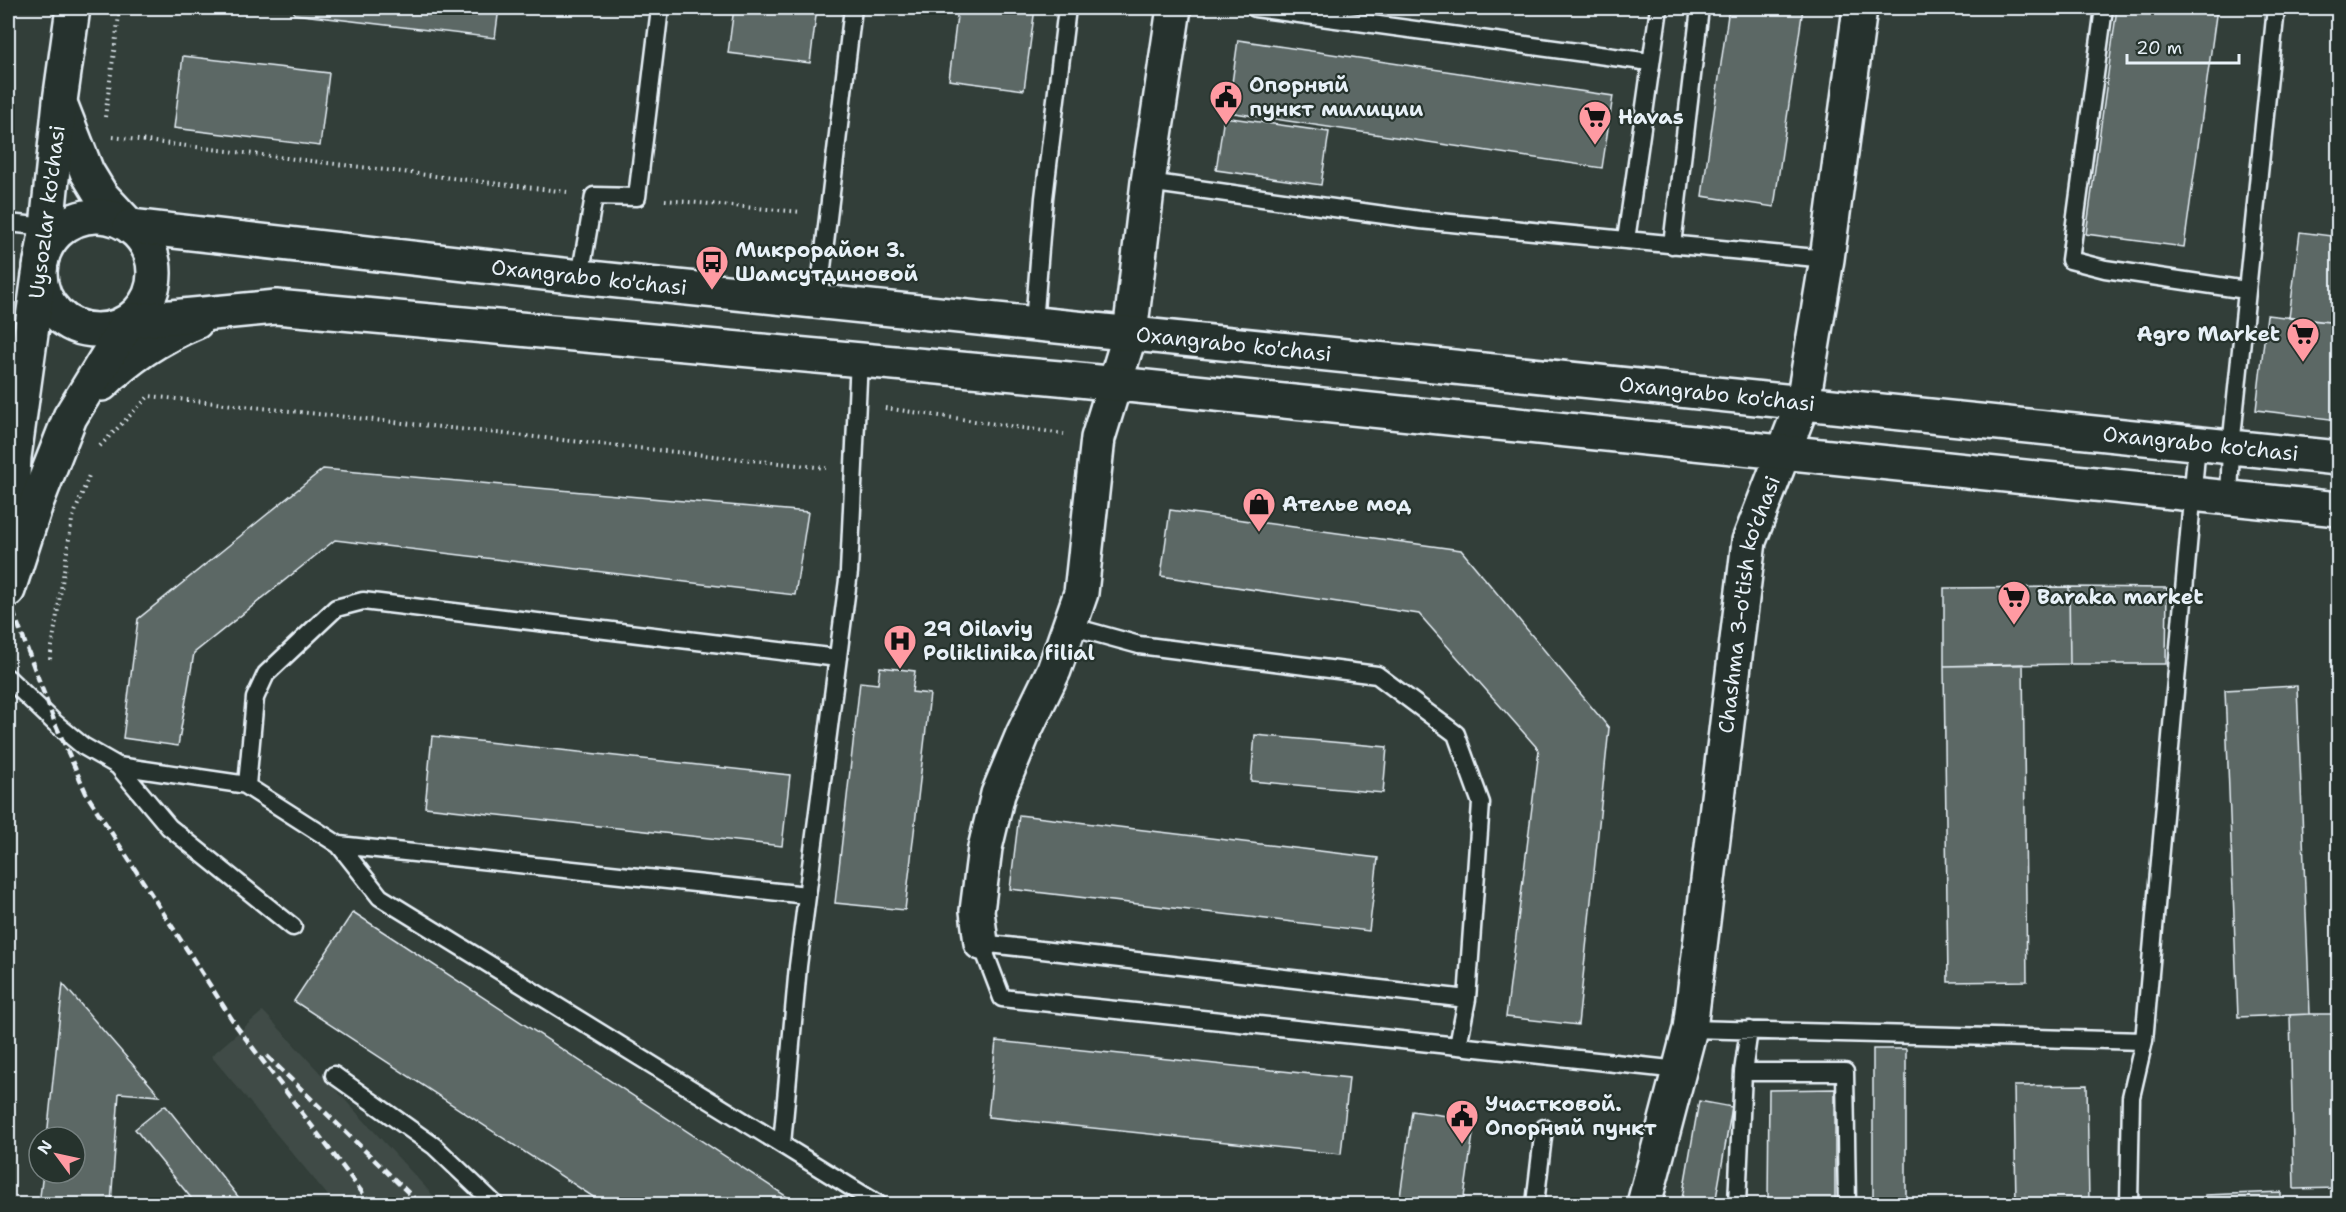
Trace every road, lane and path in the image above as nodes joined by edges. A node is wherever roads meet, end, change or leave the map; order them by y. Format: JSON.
{"nodes":[{"id":1,"x":73,"y":8,"type":"edge"},
{"id":2,"x":120,"y":8,"type":"edge"},
{"id":3,"x":660,"y":8,"type":"edge"},
{"id":4,"x":853,"y":8,"type":"edge"},
{"id":5,"x":1067,"y":8,"type":"edge"},
{"id":6,"x":1174,"y":8,"type":"edge"},
{"id":7,"x":1255,"y":8,"type":"edge"},
{"id":8,"x":1659,"y":8,"type":"edge"},
{"id":9,"x":1700,"y":8,"type":"edge"},
{"id":10,"x":1860,"y":8,"type":"edge"},
{"id":11,"x":2104,"y":8,"type":"edge"},
{"id":12,"x":2276,"y":8,"type":"edge"},
{"id":13,"x":1650,"y":62,"type":"junction"},
{"id":14,"x":60,"y":101,"type":"junction"},
{"id":15,"x":104,"y":125,"type":"dead end"},
{"id":16,"x":103,"y":136,"type":"dead end"},
{"id":17,"x":1148,"y":182,"type":"junction"},
{"id":18,"x":594,"y":195,"type":"junction"},
{"id":19,"x":638,"y":197,"type":"junction"},
{"id":20,"x":829,"y":214,"type":"junction"},
{"id":21,"x":8,"y":223,"type":"edge"},
{"id":22,"x":130,"y":226,"type":"junction"},
{"id":23,"x":47,"y":227,"type":"junction"},
{"id":24,"x":1626,"y":240,"type":"junction"},
{"id":25,"x":1672,"y":245,"type":"junction"},
{"id":26,"x":1827,"y":259,"type":"junction"},
{"id":27,"x":40,"y":268,"type":"junction"},
{"id":28,"x":580,"y":277,"type":"junction"},
{"id":29,"x":2246,"y":290,"type":"junction"},
{"id":30,"x":818,"y":302,"type":"junction"},
{"id":31,"x":226,"y":312,"type":"junction"},
{"id":32,"x":129,"y":321,"type":"junction"},
{"id":33,"x":1034,"y":324,"type":"junction"},
{"id":34,"x":1130,"y":334,"type":"junction"},
{"id":35,"x":859,"y":359,"type":"junction"},
{"id":36,"x":1113,"y":384,"type":"junction"},
{"id":37,"x":1803,"y":402,"type":"junction"},
{"id":38,"x":857,"y":404,"type":"junction"},
{"id":39,"x":70,"y":417,"type":"junction"},
{"id":40,"x":1098,"y":438,"type":"junction"},
{"id":41,"x":2197,"y":444,"type":"junction"},
{"id":42,"x":2230,"y":447,"type":"junction"},
{"id":43,"x":1783,"y":454,"type":"junction"},
{"id":44,"x":97,"y":455,"type":"dead end"},
{"id":45,"x":2338,"y":458,"type":"edge"},
{"id":46,"x":93,"y":466,"type":"dead end"},
{"id":47,"x":854,"y":471,"type":"junction"},
{"id":48,"x":2193,"y":496,"type":"junction"},
{"id":49,"x":2229,"y":499,"type":"junction"},
{"id":50,"x":2338,"y":510,"type":"edge"},
{"id":51,"x":8,"y":573,"type":"edge"},
{"id":52,"x":8,"y":590,"type":"edge"},
{"id":53,"x":1070,"y":626,"type":"junction"},
{"id":54,"x":838,"y":658,"type":"junction"},
{"id":55,"x":51,"y":659,"type":"dead end"},
{"id":56,"x":8,"y":678,"type":"edge"},
{"id":57,"x":118,"y":766,"type":"junction"},
{"id":58,"x":245,"y":785,"type":"junction"},
{"id":59,"x":339,"y":845,"type":"junction"},
{"id":60,"x":807,"y":895,"type":"junction"},
{"id":61,"x":293,"y":927,"type":"dead end"},
{"id":62,"x":981,"y":943,"type":"junction"},
{"id":63,"x":1467,"y":999,"type":"junction"},
{"id":64,"x":1690,"y":1029,"type":"junction"},
{"id":65,"x":1749,"y":1030,"type":"junction"},
{"id":66,"x":2144,"y":1041,"type":"junction"},
{"id":67,"x":1458,"y":1046,"type":"junction"},
{"id":68,"x":1679,"y":1070,"type":"junction"},
{"id":69,"x":1743,"y":1072,"type":"junction"},
{"id":70,"x":334,"y":1075,"type":"dead end"},
{"id":71,"x":1544,"y":1128,"type":"dead end"},
{"id":72,"x":782,"y":1144,"type":"junction"},
{"id":73,"x":495,"y":1204,"type":"edge"},
{"id":74,"x":878,"y":1204,"type":"edge"},
{"id":75,"x":1535,"y":1204,"type":"edge"},
{"id":76,"x":1644,"y":1204,"type":"edge"},
{"id":77,"x":1737,"y":1204,"type":"edge"},
{"id":78,"x":1847,"y":1204,"type":"edge"},
{"id":79,"x":2129,"y":1204,"type":"edge"}],
"edges":[{"from":1,"to":14,"type":"main road","name":"Uysozlar ko'chasi"},
{"from":2,"to":15,"type":"path"},
{"from":3,"to":19,"type":"lane"},
{"from":4,"to":20,"type":"lane"},
{"from":5,"to":33,"type":"lane"},
{"from":6,"to":17,"type":"main road"},
{"from":7,"to":13,"type":"lane"},
{"from":8,"to":13,"type":"lane"},
{"from":9,"to":25,"type":"lane"},
{"from":10,"to":26,"type":"main road","name":"Chashma 3-o'tish ko'chasi"},
{"from":11,"to":29,"type":"lane"},
{"from":12,"to":29,"type":"lane"},
{"from":13,"to":24,"type":"lane"},
{"from":14,"to":22,"type":"main road","name":"Uysozlar ko'chasi"},
{"from":14,"to":23,"type":"main road","name":"Uysozlar ko'chasi"},
{"from":16,"to":18,"type":"path"},
{"from":17,"to":24,"type":"lane"},
{"from":17,"to":34,"type":"main road"},
{"from":18,"to":19,"type":"lane"},
{"from":18,"to":28,"type":"lane"},
{"from":19,"to":20,"type":"path"},
{"from":20,"to":30,"type":"lane"},
{"from":21,"to":23,"type":"lane"},
{"from":22,"to":27,"type":"main road"},
{"from":22,"to":28,"type":"main road","name":"Oxangrabo ko'chasi"},
{"from":22,"to":32,"type":"main road"},
{"from":23,"to":27,"type":"main road","name":"Uysozlar ko'chasi"},
{"from":24,"to":25,"type":"lane"},
{"from":25,"to":26,"type":"lane"},
{"from":26,"to":37,"type":"main road","name":"Chashma 3-o'tish ko'chasi"},
{"from":27,"to":32,"type":"main road"},
{"from":27,"to":51,"type":"main road","name":"Uysozlar ko'chasi"},
{"from":28,"to":30,"type":"main road","name":"Oxangrabo ko'chasi"},
{"from":29,"to":42,"type":"lane"},
{"from":30,"to":33,"type":"main road","name":"Oxangrabo ko'chasi"},
{"from":31,"to":32,"type":"main road"},
{"from":31,"to":35,"type":"main road"},
{"from":31,"to":39,"type":"main road"},
{"from":32,"to":39,"type":"main road"},
{"from":33,"to":34,"type":"main road","name":"Oxangrabo ko'chasi"},
{"from":34,"to":36,"type":"main road"},
{"from":34,"to":37,"type":"main road","name":"Oxangrabo ko'chasi"},
{"from":35,"to":36,"type":"main road"},
{"from":35,"to":38,"type":"lane"},
{"from":36,"to":40,"type":"main road"},
{"from":36,"to":43,"type":"main road"},
{"from":37,"to":41,"type":"main road","name":"Oxangrabo ko'chasi"},
{"from":37,"to":43,"type":"main road","name":"Chashma 3-o'tish ko'chasi"},
{"from":38,"to":40,"type":"path"},
{"from":38,"to":47,"type":"lane"},
{"from":39,"to":52,"type":"main road"},
{"from":40,"to":53,"type":"main road"},
{"from":41,"to":42,"type":"main road","name":"Oxangrabo ko'chasi"},
{"from":41,"to":48,"type":"lane"},
{"from":42,"to":45,"type":"main road","name":"Oxangrabo ko'chasi"},
{"from":42,"to":49,"type":"lane"},
{"from":43,"to":48,"type":"main road"},
{"from":43,"to":64,"type":"main road","name":"Chashma 3-o'tish ko'chasi"},
{"from":44,"to":47,"type":"path"},
{"from":46,"to":55,"type":"path"},
{"from":47,"to":54,"type":"lane"},
{"from":48,"to":49,"type":"main road"},
{"from":48,"to":66,"type":"lane"},
{"from":49,"to":50,"type":"main road"},
{"from":53,"to":62,"type":"main road"},
{"from":53,"to":63,"type":"lane"},
{"from":54,"to":58,"type":"lane"},
{"from":54,"to":60,"type":"lane"},
{"from":56,"to":57,"type":"lane"},
{"from":57,"to":58,"type":"lane"},
{"from":57,"to":61,"type":"lane"},
{"from":58,"to":59,"type":"lane"},
{"from":59,"to":60,"type":"lane"},
{"from":59,"to":72,"type":"lane"},
{"from":60,"to":72,"type":"lane"},
{"from":62,"to":63,"type":"lane"},
{"from":62,"to":67,"type":"lane"},
{"from":63,"to":67,"type":"lane"},
{"from":64,"to":65,"type":"lane"},
{"from":64,"to":68,"type":"main road","name":"Chashma 3-o'tish ko'chasi"},
{"from":65,"to":66,"type":"lane"},
{"from":65,"to":69,"type":"lane"},
{"from":66,"to":79,"type":"lane"},
{"from":67,"to":68,"type":"lane"},
{"from":68,"to":76,"type":"main road","name":"Chashma 3-o'tish ko'chasi"},
{"from":69,"to":77,"type":"lane"},
{"from":69,"to":78,"type":"lane"},
{"from":70,"to":73,"type":"lane"},
{"from":71,"to":75,"type":"lane"},
{"from":72,"to":74,"type":"lane"}]}
